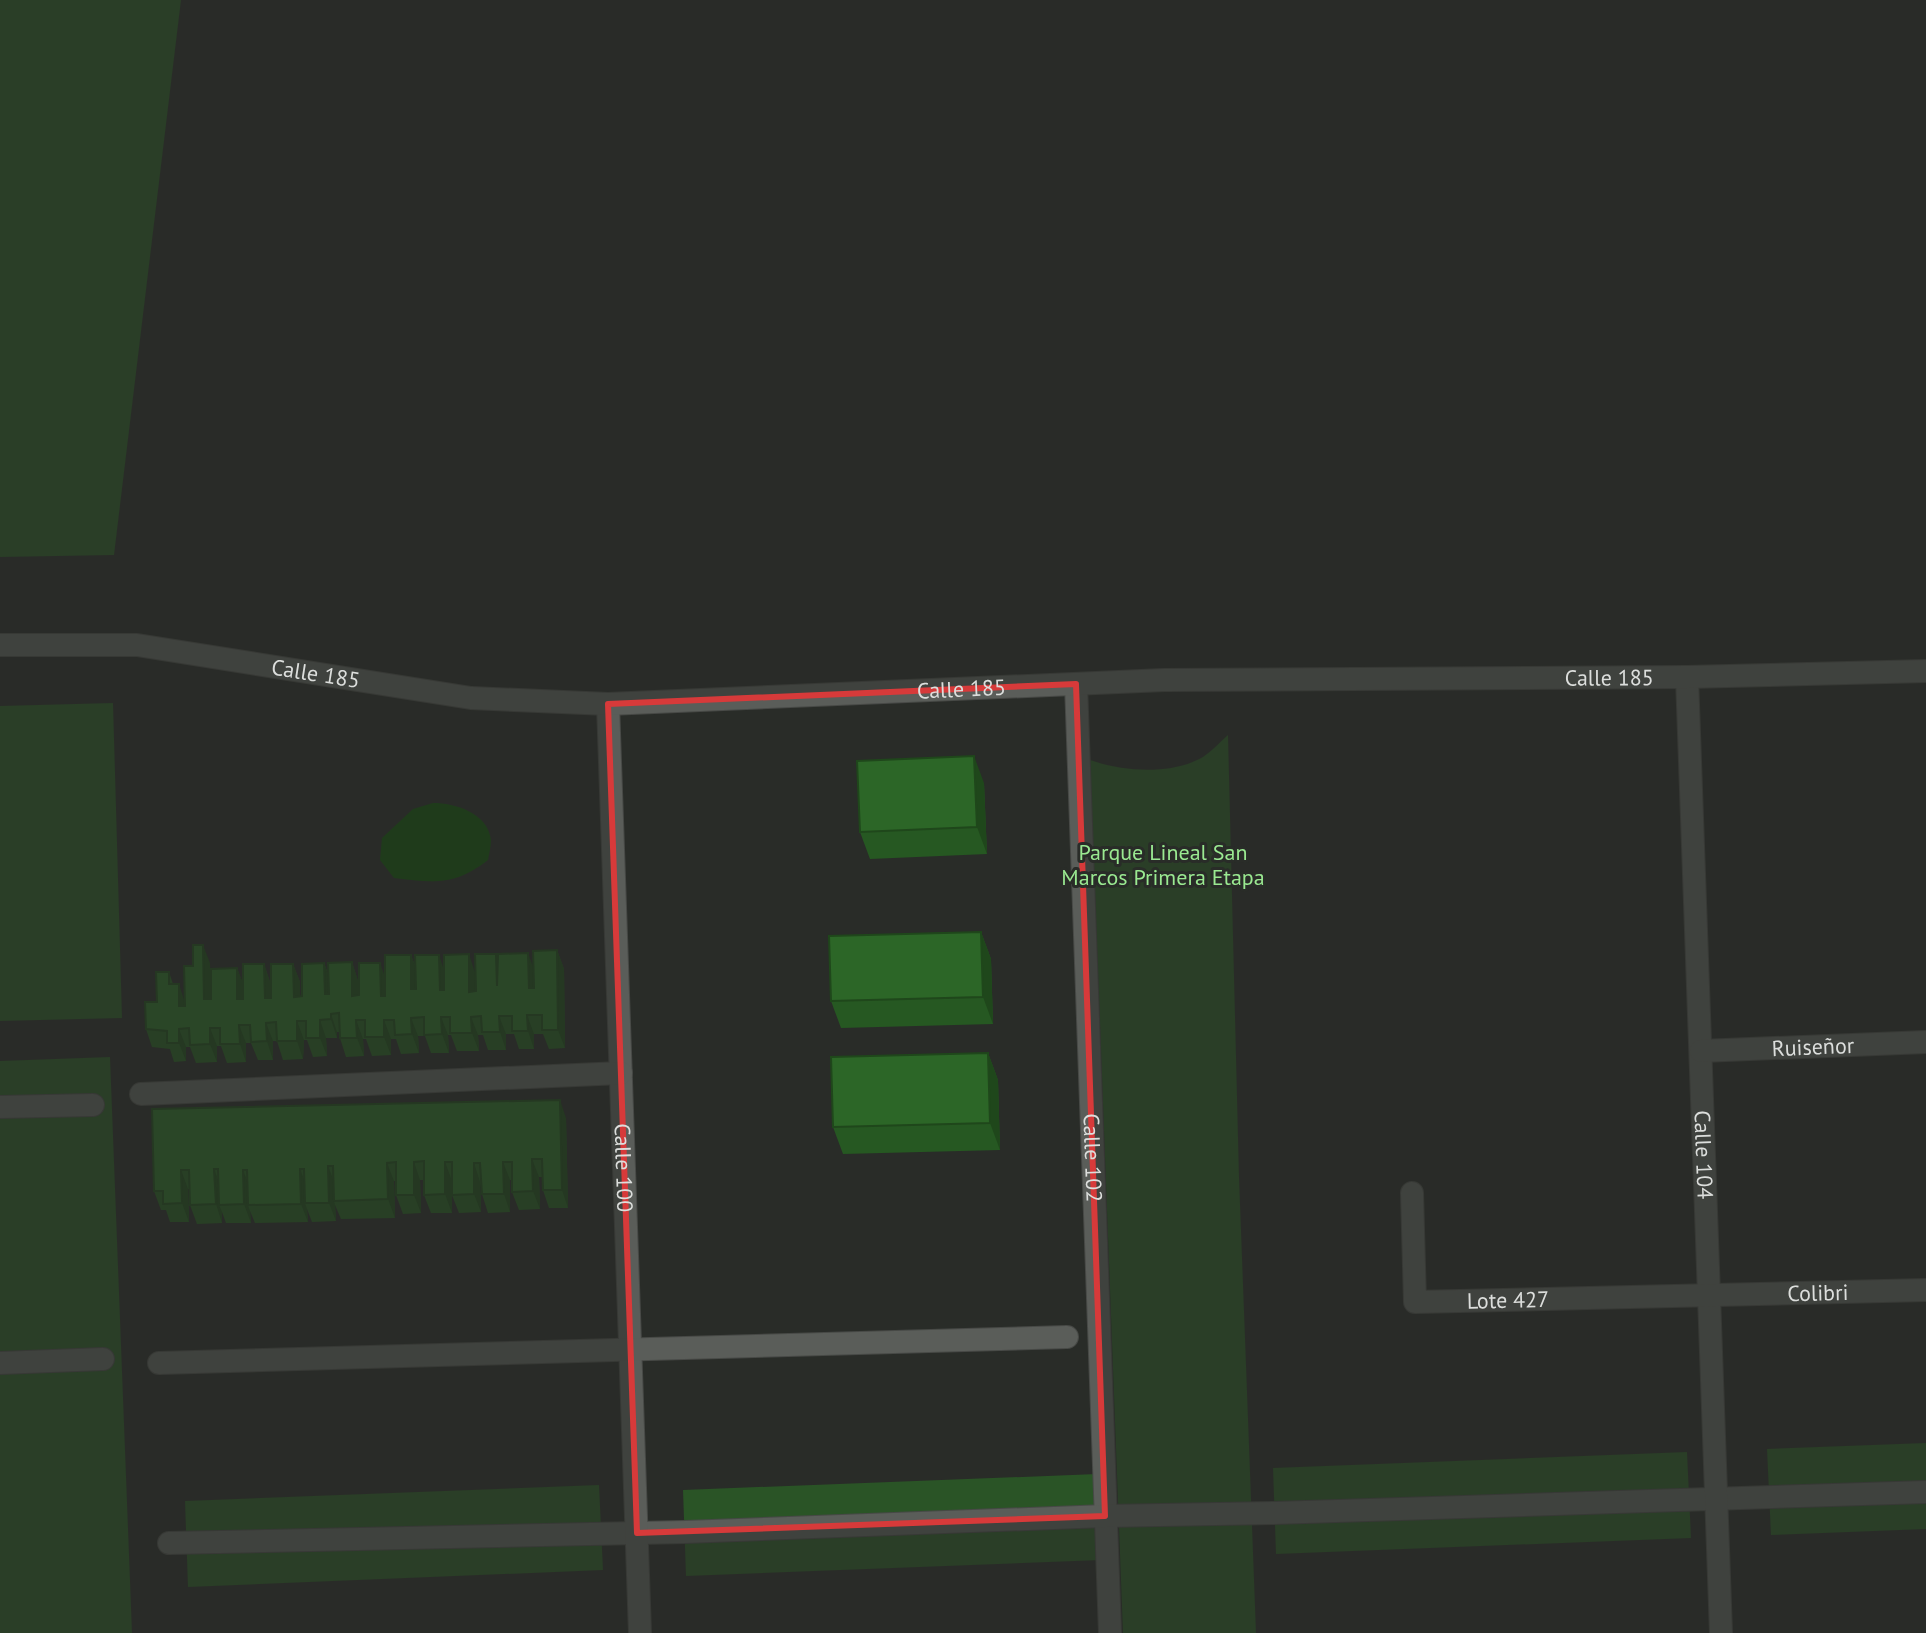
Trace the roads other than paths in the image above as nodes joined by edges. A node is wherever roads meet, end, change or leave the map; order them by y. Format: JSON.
{"nodes":[{"id":1,"x":0,"y":645,"type":"edge"},
{"id":2,"x":1926,"y":671,"type":"edge"},
{"id":3,"x":1687,"y":677,"type":"junction"},
{"id":4,"x":1076,"y":684,"type":"junction"},
{"id":5,"x":608,"y":704,"type":"junction"},
{"id":6,"x":1926,"y":1042,"type":"edge"},
{"id":7,"x":1701,"y":1051,"type":"junction"},
{"id":8,"x":621,"y":1073,"type":"junction"},
{"id":9,"x":141,"y":1094,"type":"dead end"},
{"id":10,"x":93,"y":1105,"type":"dead end"},
{"id":11,"x":0,"y":1107,"type":"edge"},
{"id":12,"x":1412,"y":1193,"type":"dead end"},
{"id":13,"x":1926,"y":1290,"type":"edge"},
{"id":14,"x":1709,"y":1294,"type":"junction"},
{"id":15,"x":1067,"y":1337,"type":"dead end"},
{"id":16,"x":630,"y":1349,"type":"junction"},
{"id":17,"x":103,"y":1359,"type":"dead end"},
{"id":18,"x":0,"y":1363,"type":"edge"},
{"id":19,"x":159,"y":1363,"type":"dead end"},
{"id":20,"x":1926,"y":1492,"type":"edge"},
{"id":21,"x":1716,"y":1499,"type":"junction"},
{"id":22,"x":1105,"y":1516,"type":"junction"},
{"id":23,"x":637,"y":1533,"type":"junction"},
{"id":24,"x":169,"y":1543,"type":"dead end"},
{"id":25,"x":640,"y":1633,"type":"edge"},
{"id":26,"x":1110,"y":1633,"type":"edge"},
{"id":27,"x":1721,"y":1633,"type":"edge"}],
"edges":[{"from":1,"to":5,"type":"street","name":"Calle 185"},
{"from":2,"to":3,"type":"street","name":"Calle 185"},
{"from":3,"to":4,"type":"street","name":"Calle 185"},
{"from":3,"to":7,"type":"street","name":"Calle 104"},
{"from":4,"to":5,"type":"street","name":"Calle 185"},
{"from":4,"to":22,"type":"street","name":"Calle 102"},
{"from":5,"to":8,"type":"street","name":"Calle 100"},
{"from":6,"to":7,"type":"street","name":"Ruiseñor"},
{"from":7,"to":14,"type":"street","name":"Calle 104"},
{"from":8,"to":9,"type":"street"},
{"from":8,"to":16,"type":"street","name":"Calle 100"},
{"from":10,"to":11,"type":"street"},
{"from":12,"to":14,"type":"street","name":"Lote 427"},
{"from":13,"to":14,"type":"street","name":"Colibri"},
{"from":14,"to":21,"type":"street","name":"Calle 104"},
{"from":15,"to":16,"type":"street"},
{"from":16,"to":19,"type":"street"},
{"from":16,"to":23,"type":"street","name":"Calle 100"},
{"from":17,"to":18,"type":"street"},
{"from":20,"to":21,"type":"street"},
{"from":21,"to":22,"type":"street"},
{"from":21,"to":27,"type":"street","name":"Calle 104"},
{"from":22,"to":23,"type":"street"},
{"from":22,"to":26,"type":"street","name":"Calle 102"},
{"from":23,"to":24,"type":"street"},
{"from":23,"to":25,"type":"street","name":"Calle 100"}]}
